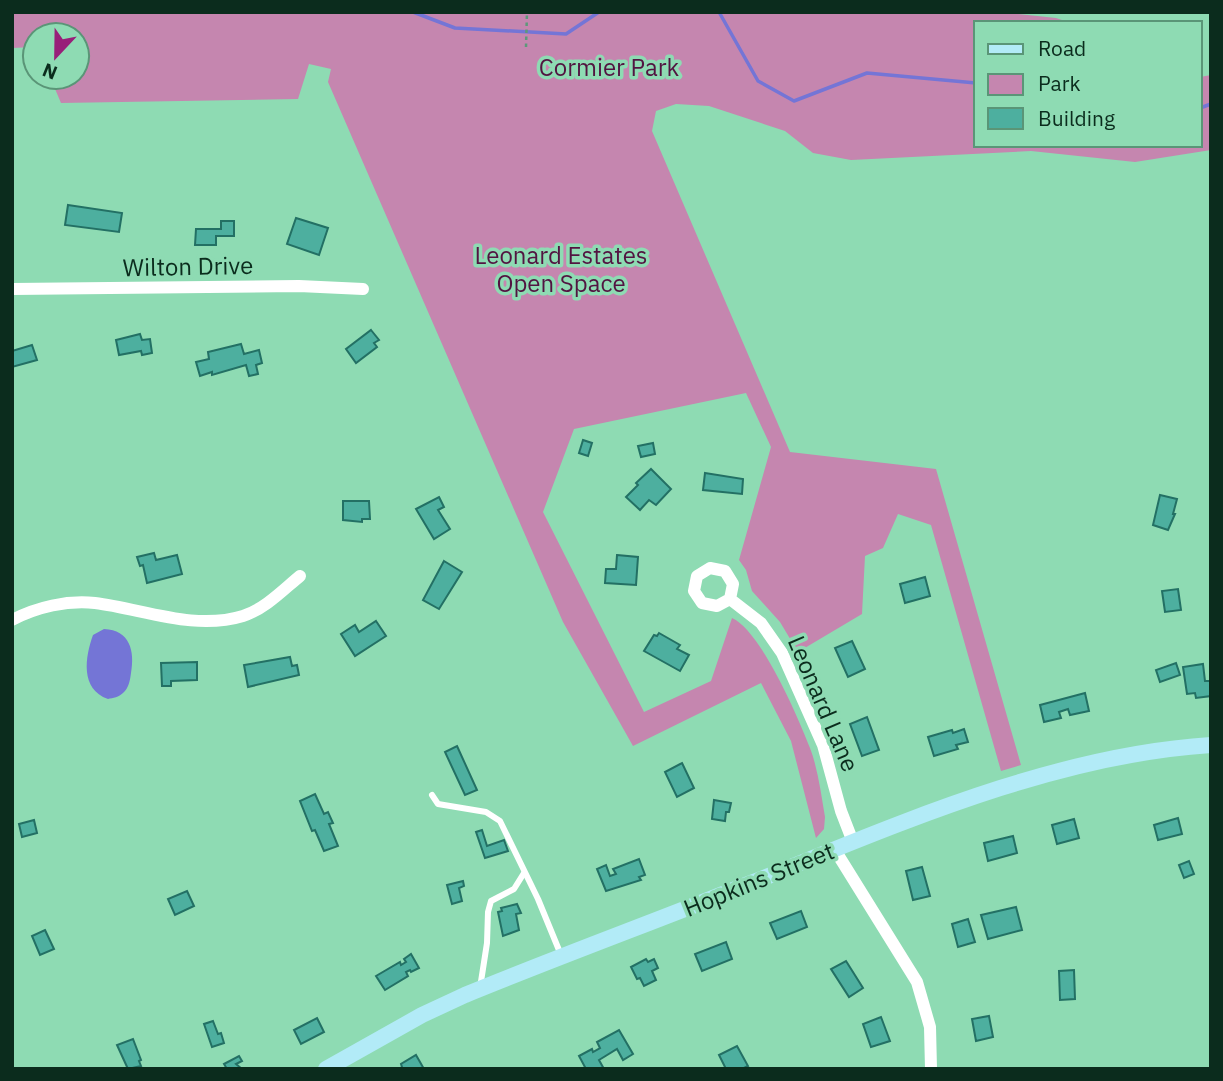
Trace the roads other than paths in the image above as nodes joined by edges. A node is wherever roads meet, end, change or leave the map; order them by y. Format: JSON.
{"nodes":[{"id":1,"x":12,"y":289,"type":"edge"},
{"id":2,"x":363,"y":289,"type":"dead end"},
{"id":3,"x":300,"y":576,"type":"dead end"},
{"id":4,"x":730,"y":598,"type":"dead end"},
{"id":5,"x":12,"y":620,"type":"edge"},
{"id":6,"x":1211,"y":745,"type":"edge"},
{"id":7,"x":432,"y":795,"type":"dead end"},
{"id":8,"x":853,"y":842,"type":"junction"},
{"id":9,"x":835,"y":850,"type":"junction"},
{"id":10,"x":524,"y":873,"type":"junction"},
{"id":11,"x":562,"y":957,"type":"junction"},
{"id":12,"x":480,"y":989,"type":"junction"},
{"id":13,"x":326,"y":1069,"type":"edge"},
{"id":14,"x":931,"y":1069,"type":"edge"}],
"edges":[{"from":1,"to":2,"type":"street","name":"Wilton Drive"},
{"from":3,"to":5,"type":"street"},
{"from":4,"to":8,"type":"street","name":"Leonard Lane"},
{"from":6,"to":8,"type":"street","name":"Hopkins Street"},
{"from":7,"to":10,"type":"lane"},
{"from":8,"to":9,"type":"street","name":"Hopkins Street"},
{"from":9,"to":11,"type":"street","name":"Hopkins Street"},
{"from":9,"to":14,"type":"street"},
{"from":10,"to":11,"type":"lane"},
{"from":10,"to":12,"type":"lane"},
{"from":11,"to":12,"type":"street","name":"Hopkins Street"},
{"from":12,"to":13,"type":"street","name":"Hopkins Street"}]}
